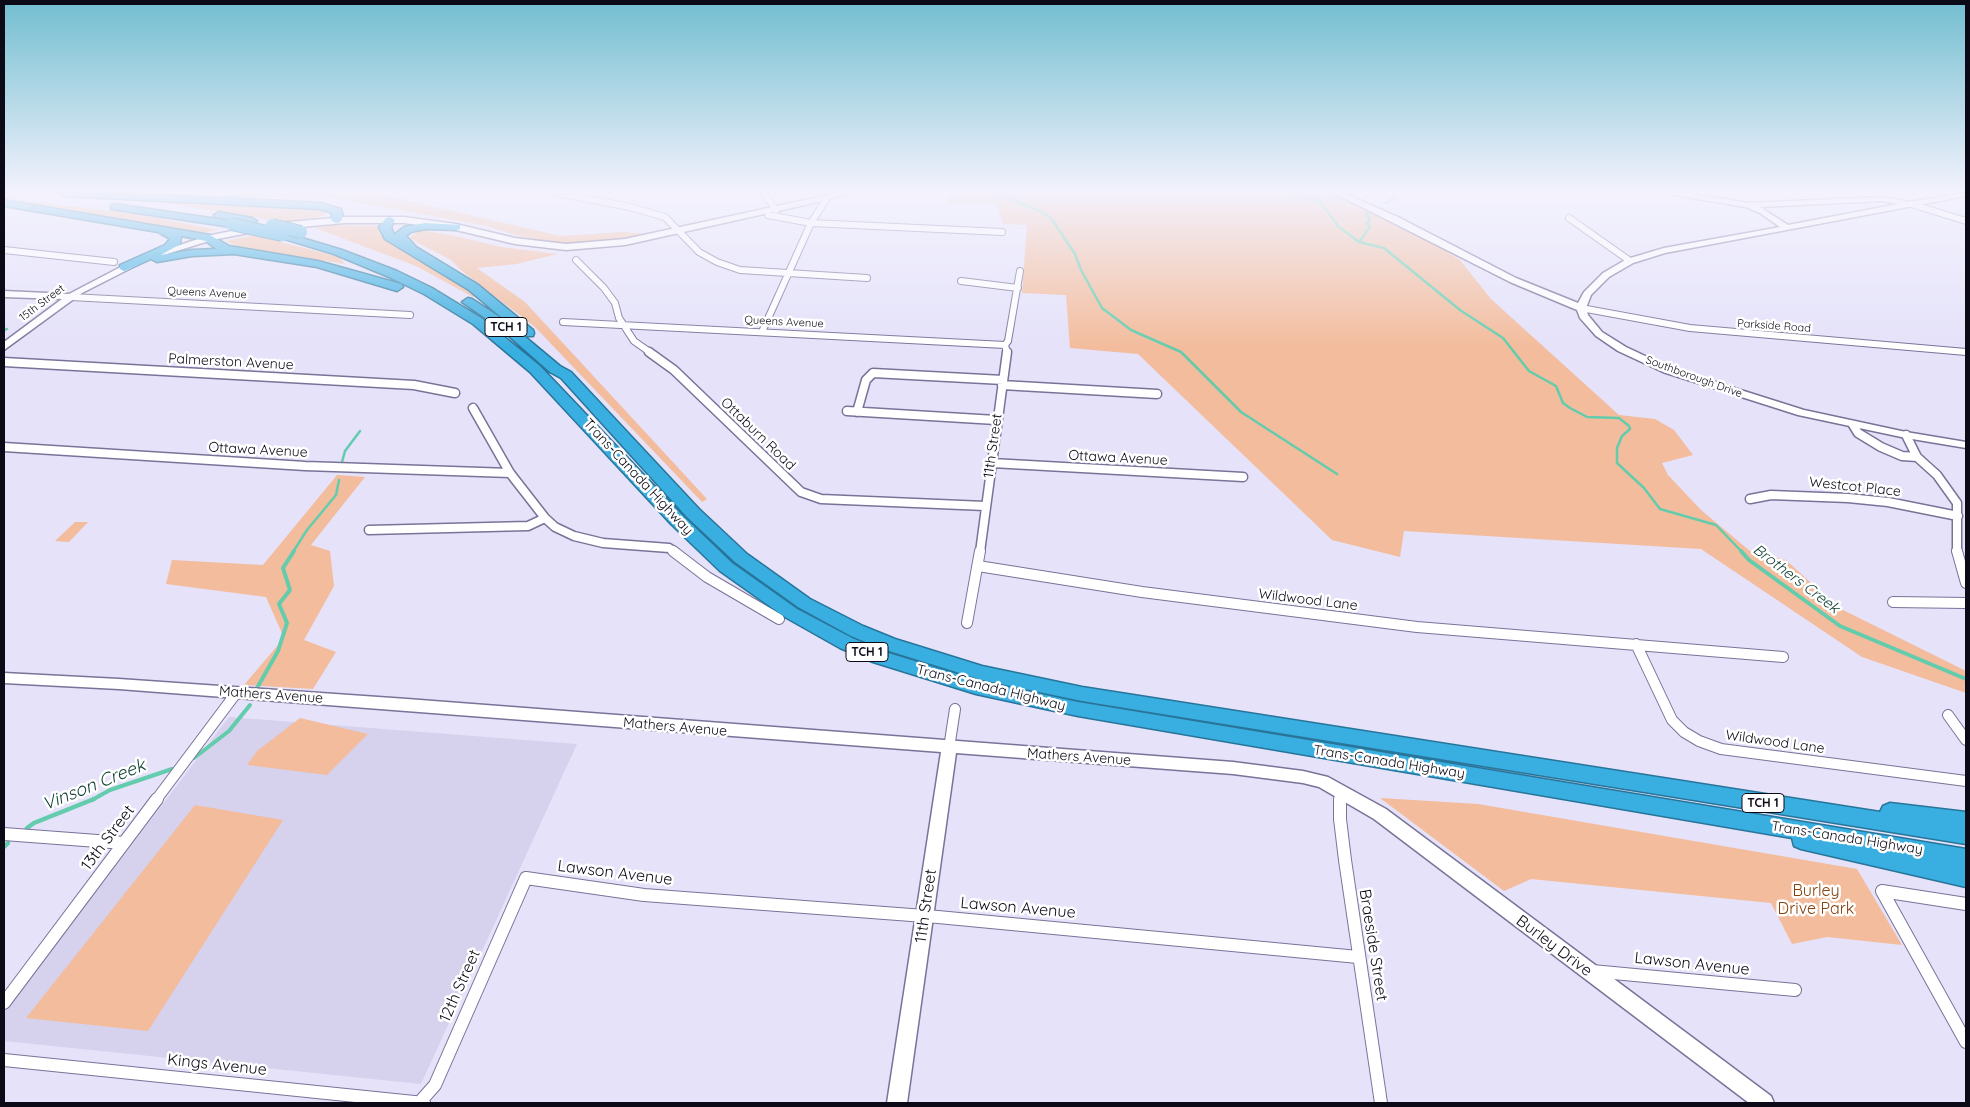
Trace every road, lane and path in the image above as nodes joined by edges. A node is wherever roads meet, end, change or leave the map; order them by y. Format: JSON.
{"nodes":[{"id":1,"x":171,"y":245,"type":"edge"},
{"id":2,"x":193,"y":245,"type":"edge"},
{"id":3,"x":198,"y":245,"type":"edge"},
{"id":4,"x":217,"y":245,"type":"edge"},
{"id":5,"x":310,"y":245,"type":"edge"},
{"id":6,"x":338,"y":245,"type":"edge"},
{"id":7,"x":404,"y":245,"type":"edge"},
{"id":8,"x":408,"y":245,"type":"edge"},
{"id":9,"x":542,"y":245,"type":"edge"},
{"id":10,"x":594,"y":245,"type":"edge"},
{"id":11,"x":690,"y":245,"type":"edge"},
{"id":12,"x":802,"y":245,"type":"edge"},
{"id":13,"x":1445,"y":245,"type":"edge"},
{"id":14,"x":1607,"y":245,"type":"edge"},
{"id":15,"x":1698,"y":245,"type":"edge"},
{"id":16,"x":4,"y":250,"type":"edge"},
{"id":17,"x":254,"y":253,"type":"junction"},
{"id":18,"x":420,"y":254,"type":"junction"},
{"id":19,"x":576,"y":260,"type":"dead end"},
{"id":20,"x":149,"y":261,"type":"junction"},
{"id":21,"x":1630,"y":261,"type":"junction"},
{"id":22,"x":119,"y":265,"type":"junction"},
{"id":23,"x":1020,"y":271,"type":"dead end"},
{"id":24,"x":790,"y":275,"type":"junction"},
{"id":25,"x":867,"y":278,"type":"dead end"},
{"id":26,"x":961,"y":281,"type":"dead end"},
{"id":27,"x":1018,"y":288,"type":"junction"},
{"id":28,"x":4,"y":294,"type":"edge"},
{"id":29,"x":71,"y":297,"type":"junction"},
{"id":30,"x":1582,"y":308,"type":"junction"},
{"id":31,"x":410,"y":315,"type":"dead end"},
{"id":32,"x":563,"y":322,"type":"dead end"},
{"id":33,"x":624,"y":326,"type":"junction"},
{"id":34,"x":762,"y":332,"type":"junction"},
{"id":35,"x":1005,"y":345,"type":"junction"},
{"id":36,"x":4,"y":348,"type":"edge"},
{"id":37,"x":1966,"y":352,"type":"edge"},
{"id":38,"x":4,"y":362,"type":"edge"},
{"id":39,"x":566,"y":376,"type":"junction"},
{"id":40,"x":1003,"y":382,"type":"junction"},
{"id":41,"x":455,"y":393,"type":"dead end"},
{"id":42,"x":1157,"y":394,"type":"dead end"},
{"id":43,"x":564,"y":398,"type":"junction"},
{"id":44,"x":473,"y":408,"type":"dead end"},
{"id":45,"x":847,"y":411,"type":"dead end"},
{"id":46,"x":857,"y":412,"type":"junction"},
{"id":47,"x":996,"y":420,"type":"junction"},
{"id":48,"x":1853,"y":425,"type":"junction"},
{"id":49,"x":1906,"y":436,"type":"junction"},
{"id":50,"x":1966,"y":445,"type":"edge"},
{"id":51,"x":4,"y":447,"type":"edge"},
{"id":52,"x":1917,"y":457,"type":"junction"},
{"id":53,"x":992,"y":463,"type":"junction"},
{"id":54,"x":510,"y":473,"type":"junction"},
{"id":55,"x":1243,"y":478,"type":"dead end"},
{"id":56,"x":1750,"y":499,"type":"dead end"},
{"id":57,"x":984,"y":506,"type":"junction"},
{"id":58,"x":1958,"y":516,"type":"junction"},
{"id":59,"x":545,"y":518,"type":"junction"},
{"id":60,"x":369,"y":530,"type":"dead end"},
{"id":61,"x":978,"y":566,"type":"junction"},
{"id":62,"x":1966,"y":583,"type":"edge"},
{"id":63,"x":1893,"y":602,"type":"dead end"},
{"id":64,"x":1966,"y":603,"type":"edge"},
{"id":65,"x":779,"y":619,"type":"dead end"},
{"id":66,"x":967,"y":624,"type":"dead end"},
{"id":67,"x":1636,"y":644,"type":"junction"},
{"id":68,"x":1783,"y":657,"type":"dead end"},
{"id":69,"x":4,"y":678,"type":"edge"},
{"id":70,"x":237,"y":692,"type":"junction"},
{"id":71,"x":955,"y":709,"type":"dead end"},
{"id":72,"x":1948,"y":715,"type":"dead end"},
{"id":73,"x":1966,"y":740,"type":"edge"},
{"id":74,"x":949,"y":748,"type":"junction"},
{"id":75,"x":1561,"y":769,"type":"junction"},
{"id":76,"x":1966,"y":781,"type":"edge"},
{"id":77,"x":1342,"y":792,"type":"junction"},
{"id":78,"x":1675,"y":809,"type":"junction"},
{"id":79,"x":1966,"y":821,"type":"edge"},
{"id":80,"x":4,"y":834,"type":"edge"},
{"id":81,"x":1966,"y":835,"type":"edge"},
{"id":82,"x":124,"y":844,"type":"junction"},
{"id":83,"x":1966,"y":858,"type":"edge"},
{"id":84,"x":1966,"y":877,"type":"edge"},
{"id":85,"x":526,"y":878,"type":"joint"},
{"id":86,"x":1882,"y":891,"type":"joint"},
{"id":87,"x":1966,"y":904,"type":"edge"},
{"id":88,"x":925,"y":916,"type":"junction"},
{"id":89,"x":1358,"y":957,"type":"junction"},
{"id":90,"x":1585,"y":970,"type":"junction"},
{"id":91,"x":1795,"y":990,"type":"dead end"},
{"id":92,"x":4,"y":1003,"type":"edge"},
{"id":93,"x":1966,"y":1042,"type":"edge"},
{"id":94,"x":4,"y":1060,"type":"edge"},
{"id":95,"x":422,"y":1103,"type":"edge"},
{"id":96,"x":897,"y":1103,"type":"edge"},
{"id":97,"x":1381,"y":1103,"type":"edge"},
{"id":98,"x":1764,"y":1103,"type":"edge"}],
"edges":[{"from":1,"to":22,"type":"highway"},
{"from":2,"to":22,"type":"street","name":"15th Street"},
{"from":3,"to":20,"type":"street","name":"15th Street"},
{"from":4,"to":17,"type":"highway"},
{"from":5,"to":43,"type":"highway","name":"Trans-Canada Highway","number":"TCH 1","bridge":true},
{"from":6,"to":39,"type":"highway","name":"Trans-Canada Highway","number":"TCH 1","bridge":true},
{"from":7,"to":18,"type":"highway"},
{"from":8,"to":18,"type":"highway"},
{"from":9,"to":10,"type":"street","name":"15th Street"},
{"from":11,"to":24,"type":"street"},
{"from":12,"to":24,"type":"street"},
{"from":13,"to":30,"type":"street"},
{"from":14,"to":21,"type":"street"},
{"from":15,"to":21,"type":"street"},
{"from":16,"to":22,"type":"street"},
{"from":17,"to":20,"type":"highway"},
{"from":17,"to":43,"type":"highway"},
{"from":18,"to":39,"type":"highway"},
{"from":19,"to":33,"type":"street","name":"Ottaburn Road"},
{"from":20,"to":22,"type":"street","name":"15th Street"},
{"from":21,"to":30,"type":"street"},
{"from":22,"to":29,"type":"street","name":"15th Street"},
{"from":23,"to":27,"type":"street","name":"11th Street"},
{"from":24,"to":25,"type":"street"},
{"from":24,"to":34,"type":"street"},
{"from":26,"to":27,"type":"street"},
{"from":27,"to":35,"type":"street","name":"11th Street"},
{"from":28,"to":29,"type":"street","name":"Queens Avenue"},
{"from":29,"to":31,"type":"street","name":"Queens Avenue"},
{"from":29,"to":36,"type":"street","name":"15th Street"},
{"from":30,"to":37,"type":"street","name":"Parkside Road"},
{"from":30,"to":48,"type":"street","name":"Southborough Drive"},
{"from":32,"to":33,"type":"street","name":"Queens Avenue"},
{"from":33,"to":34,"type":"street","name":"Queens Avenue"},
{"from":33,"to":57,"type":"street","name":"Ottaburn Road"},
{"from":34,"to":35,"type":"street","name":"Queens Avenue"},
{"from":35,"to":40,"type":"street","name":"11th Street"},
{"from":38,"to":41,"type":"street","name":"Palmerston Avenue"},
{"from":39,"to":75,"type":"highway","name":"Trans-Canada Highway","number":"TCH 1"},
{"from":40,"to":42,"type":"street"},
{"from":40,"to":46,"type":"street"},
{"from":40,"to":47,"type":"street","name":"11th Street"},
{"from":43,"to":78,"type":"highway","name":"Trans-Canada Highway","number":"TCH 1"},
{"from":44,"to":54,"type":"street"},
{"from":45,"to":46,"type":"street"},
{"from":46,"to":47,"type":"street"},
{"from":47,"to":53,"type":"street","name":"11th Street"},
{"from":48,"to":49,"type":"street","name":"Southborough Drive"},
{"from":48,"to":52,"type":"street"},
{"from":49,"to":50,"type":"street","name":"Southborough Drive"},
{"from":49,"to":52,"type":"street"},
{"from":51,"to":54,"type":"street","name":"Ottawa Avenue"},
{"from":52,"to":58,"type":"street"},
{"from":53,"to":55,"type":"street","name":"Ottawa Avenue"},
{"from":53,"to":57,"type":"street","name":"11th Street"},
{"from":54,"to":59,"type":"street"},
{"from":56,"to":58,"type":"street","name":"Westcot Place"},
{"from":57,"to":61,"type":"street","name":"11th Street"},
{"from":58,"to":62,"type":"street"},
{"from":59,"to":60,"type":"street"},
{"from":59,"to":65,"type":"street"},
{"from":61,"to":66,"type":"street","name":"11th Street"},
{"from":61,"to":67,"type":"street","name":"Wildwood Lane"},
{"from":63,"to":64,"type":"street"},
{"from":67,"to":68,"type":"street","name":"Wildwood Lane"},
{"from":67,"to":76,"type":"street","name":"Wildwood Lane"},
{"from":69,"to":70,"type":"street","name":"Mathers Avenue"},
{"from":70,"to":74,"type":"street","name":"Mathers Avenue"},
{"from":70,"to":82,"type":"street","name":"13th Street"},
{"from":71,"to":74,"type":"street","name":"11th Street"},
{"from":72,"to":73,"type":"street"},
{"from":74,"to":77,"type":"street","name":"Mathers Avenue"},
{"from":74,"to":88,"type":"street","name":"11th Street"},
{"from":75,"to":79,"type":"highway"},
{"from":75,"to":81,"type":"highway","name":"Trans-Canada Highway","number":"TCH 1"},
{"from":77,"to":89,"type":"street","name":"Braeside Street"},
{"from":77,"to":90,"type":"street","name":"Burley Drive"},
{"from":78,"to":83,"type":"highway","name":"Trans-Canada Highway","number":"TCH 1"},
{"from":78,"to":84,"type":"highway"},
{"from":80,"to":82,"type":"street"},
{"from":82,"to":92,"type":"street","name":"13th Street"},
{"from":85,"to":88,"type":"street","name":"Lawson Avenue"},
{"from":85,"to":95,"type":"street","name":"12th Street"},
{"from":86,"to":87,"type":"street"},
{"from":86,"to":93,"type":"street"},
{"from":88,"to":89,"type":"street","name":"Lawson Avenue"},
{"from":88,"to":96,"type":"street","name":"11th Street"},
{"from":89,"to":97,"type":"street","name":"Braeside Street"},
{"from":90,"to":91,"type":"street","name":"Lawson Avenue"},
{"from":90,"to":98,"type":"street","name":"Burley Drive"},
{"from":94,"to":95,"type":"street","name":"Kings Avenue"}]}
